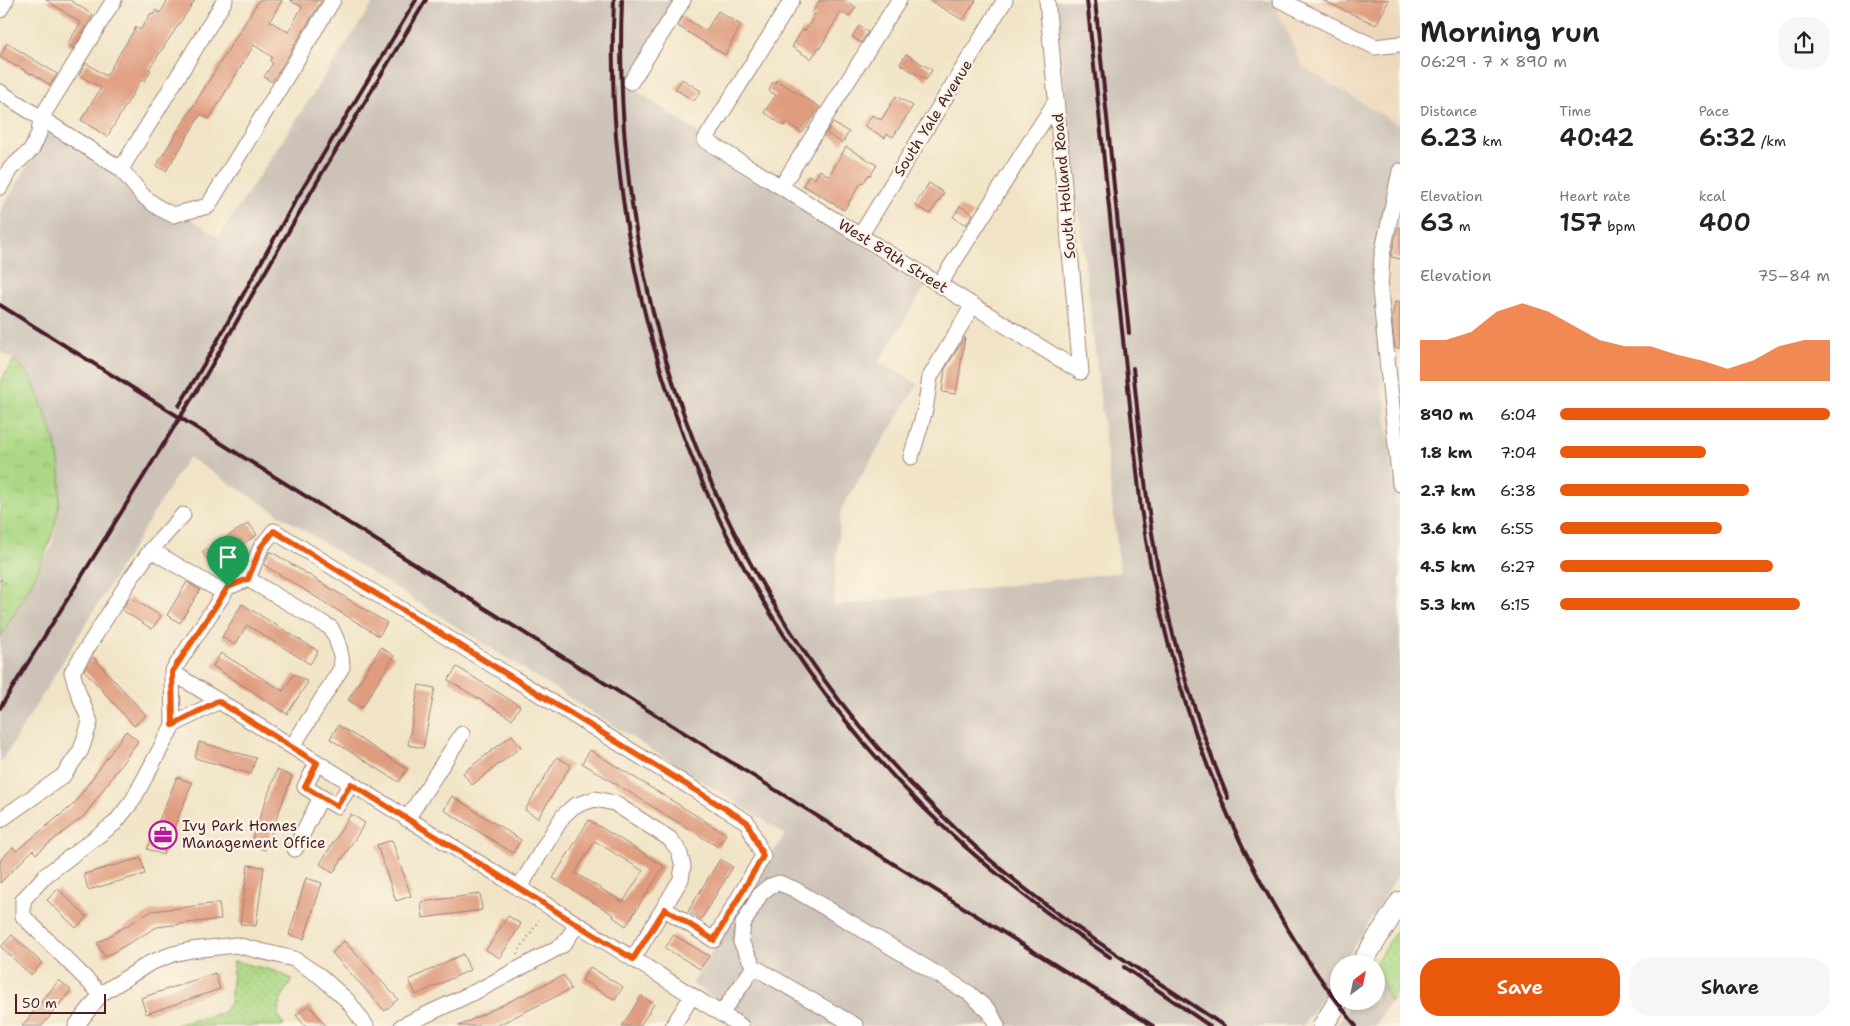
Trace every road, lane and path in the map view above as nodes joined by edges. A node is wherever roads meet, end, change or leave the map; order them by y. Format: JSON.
{"nodes":[{"id":1,"x":6,"y":0,"type":"edge"},
{"id":2,"x":114,"y":0,"type":"edge"},
{"id":3,"x":225,"y":0,"type":"edge"},
{"id":4,"x":333,"y":0,"type":"edge"},
{"id":5,"x":683,"y":0,"type":"edge"},
{"id":6,"x":792,"y":0,"type":"edge"},
{"id":7,"x":899,"y":0,"type":"edge"},
{"id":8,"x":1005,"y":0,"type":"edge"},
{"id":9,"x":1047,"y":0,"type":"edge"},
{"id":10,"x":1280,"y":0,"type":"edge"},
{"id":11,"x":0,"y":10,"type":"edge"},
{"id":12,"x":1400,"y":44,"type":"edge"},
{"id":13,"x":631,"y":82,"type":"dead end"},
{"id":14,"x":0,"y":92,"type":"edge"},
{"id":15,"x":1056,"y":101,"type":"junction"},
{"id":16,"x":41,"y":118,"type":"junction"},
{"id":17,"x":121,"y":169,"type":"junction"},
{"id":18,"x":1400,"y":172,"type":"edge"},
{"id":19,"x":0,"y":186,"type":"edge"},
{"id":20,"x":782,"y":187,"type":"junction"},
{"id":21,"x":860,"y":236,"type":"junction"},
{"id":22,"x":939,"y":285,"type":"junction"},
{"id":23,"x":973,"y":305,"type":"junction"},
{"id":24,"x":1081,"y":372,"type":"joint"},
{"id":25,"x":911,"y":457,"type":"dead end"},
{"id":26,"x":1400,"y":484,"type":"edge"},
{"id":27,"x":183,"y":515,"type":"dead end"},
{"id":28,"x":151,"y":550,"type":"junction"},
{"id":29,"x":248,"y":579,"type":"junction"},
{"id":30,"x":0,"y":580,"type":"edge"},
{"id":31,"x":7,"y":584,"type":"dead end"},
{"id":32,"x":226,"y":590,"type":"junction"},
{"id":33,"x":172,"y":672,"type":"junction"},
{"id":34,"x":218,"y":701,"type":"junction"},
{"id":35,"x":173,"y":725,"type":"junction"},
{"id":36,"x":462,"y":734,"type":"dead end"},
{"id":37,"x":292,"y":747,"type":"junction"},
{"id":38,"x":317,"y":763,"type":"junction"},
{"id":39,"x":351,"y":784,"type":"junction"},
{"id":40,"x":321,"y":797,"type":"junction"},
{"id":41,"x":407,"y":819,"type":"junction"},
{"id":42,"x":0,"y":820,"type":"edge"},
{"id":43,"x":294,"y":850,"type":"dead end"},
{"id":44,"x":518,"y":888,"type":"junction"},
{"id":45,"x":1400,"y":902,"type":"edge"},
{"id":46,"x":665,"y":909,"type":"junction"},
{"id":47,"x":539,"y":920,"type":"dead end"},
{"id":48,"x":577,"y":924,"type":"junction"},
{"id":49,"x":1368,"y":955,"type":"edge"},
{"id":50,"x":516,"y":957,"type":"dead end"},
{"id":51,"x":633,"y":959,"type":"junction"},
{"id":52,"x":754,"y":968,"type":"junction"},
{"id":53,"x":101,"y":994,"type":"junction"},
{"id":54,"x":692,"y":996,"type":"junction"},
{"id":55,"x":1333,"y":1010,"type":"edge"},
{"id":56,"x":721,"y":1014,"type":"junction"},
{"id":57,"x":76,"y":1026,"type":"edge"},
{"id":58,"x":366,"y":1026,"type":"edge"},
{"id":59,"x":402,"y":1026,"type":"edge"},
{"id":60,"x":673,"y":1026,"type":"edge"},
{"id":61,"x":741,"y":1026,"type":"edge"},
{"id":62,"x":856,"y":1026,"type":"edge"},
{"id":63,"x":997,"y":1026,"type":"edge"},
{"id":64,"x":1323,"y":1026,"type":"edge"}],
"edges":[{"from":1,"to":11,"type":"street"},
{"from":2,"to":16,"type":"street"},
{"from":3,"to":17,"type":"street"},
{"from":4,"to":17,"type":"street"},
{"from":5,"to":13,"type":"street"},
{"from":6,"to":20,"type":"street","name":"West 89th Street"},
{"from":7,"to":20,"type":"street"},
{"from":8,"to":21,"type":"street","name":"South Yale Avenue"},
{"from":9,"to":15,"type":"street","name":"South Holland Road"},
{"from":10,"to":12,"type":"street"},
{"from":14,"to":16,"type":"street"},
{"from":15,"to":22,"type":"street"},
{"from":15,"to":24,"type":"street","name":"South Holland Road"},
{"from":16,"to":17,"type":"street"},
{"from":16,"to":19,"type":"street"},
{"from":18,"to":26,"type":"street"},
{"from":20,"to":21,"type":"street","name":"West 89th Street"},
{"from":21,"to":22,"type":"street","name":"West 89th Street"},
{"from":22,"to":23,"type":"street","name":"West 89th Street"},
{"from":23,"to":24,"type":"street","name":"West 89th Street"},
{"from":23,"to":25,"type":"street"},
{"from":27,"to":28,"type":"street"},
{"from":28,"to":32,"type":"street"},
{"from":28,"to":42,"type":"street"},
{"from":29,"to":32,"type":"street"},
{"from":29,"to":37,"type":"street"},
{"from":29,"to":46,"type":"street"},
{"from":30,"to":31,"type":"path"},
{"from":32,"to":33,"type":"street"},
{"from":33,"to":34,"type":"street"},
{"from":33,"to":35,"type":"street"},
{"from":34,"to":35,"type":"street"},
{"from":34,"to":37,"type":"street"},
{"from":35,"to":53,"type":"street"},
{"from":36,"to":41,"type":"street"},
{"from":37,"to":38,"type":"street"},
{"from":38,"to":39,"type":"street"},
{"from":38,"to":40,"type":"street"},
{"from":39,"to":40,"type":"street"},
{"from":39,"to":41,"type":"street"},
{"from":40,"to":43,"type":"street"},
{"from":41,"to":44,"type":"street"},
{"from":44,"to":46,"type":"street"},
{"from":44,"to":48,"type":"street"},
{"from":45,"to":49,"type":"main road"},
{"from":46,"to":51,"type":"street"},
{"from":47,"to":50,"type":"path"},
{"from":48,"to":51,"type":"street"},
{"from":48,"to":59,"type":"street"},
{"from":51,"to":54,"type":"street"},
{"from":52,"to":56,"type":"street"},
{"from":52,"to":62,"type":"street"},
{"from":52,"to":63,"type":"street"},
{"from":53,"to":57,"type":"street"},
{"from":53,"to":58,"type":"street"},
{"from":54,"to":56,"type":"street"},
{"from":54,"to":60,"type":"street"},
{"from":55,"to":64,"type":"main road"},
{"from":56,"to":61,"type":"street"}]}
